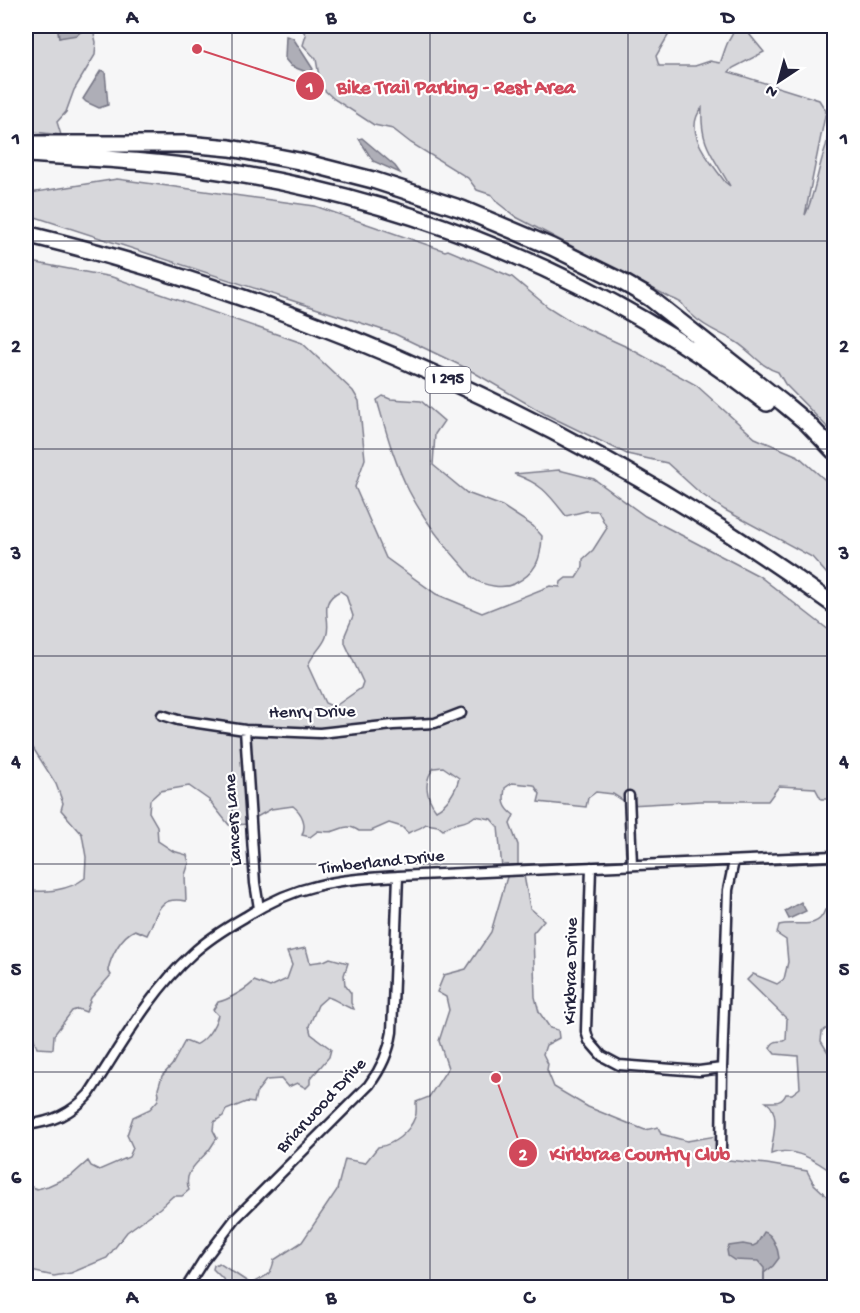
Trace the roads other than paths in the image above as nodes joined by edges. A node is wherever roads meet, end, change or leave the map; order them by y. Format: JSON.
{"nodes":[{"id":1,"x":26,"y":144,"type":"edge"},
{"id":2,"x":26,"y":154,"type":"edge"},
{"id":3,"x":26,"y":234,"type":"edge"},
{"id":4,"x":834,"y":451,"type":"edge"},
{"id":5,"x":834,"y":459,"type":"edge"},
{"id":6,"x":834,"y":605,"type":"edge"},
{"id":7,"x":461,"y":713,"type":"dead end"},
{"id":8,"x":162,"y":715,"type":"dead end"},
{"id":9,"x":245,"y":730,"type":"junction"},
{"id":10,"x":629,"y":796,"type":"dead end"},
{"id":11,"x":834,"y":856,"type":"edge"},
{"id":12,"x":734,"y":861,"type":"junction"},
{"id":13,"x":632,"y":864,"type":"junction"},
{"id":14,"x":591,"y":867,"type":"junction"},
{"id":15,"x":398,"y":876,"type":"junction"},
{"id":16,"x":259,"y":908,"type":"junction"},
{"id":17,"x":722,"y":1068,"type":"junction"},
{"id":18,"x":26,"y":1125,"type":"edge"},
{"id":19,"x":721,"y":1151,"type":"dead end"},
{"id":20,"x":186,"y":1287,"type":"edge"}],
"edges":[{"from":1,"to":4,"type":"highway"},
{"from":2,"to":5,"type":"highway"},
{"from":3,"to":6,"type":"highway","number":"I 295"},
{"from":7,"to":9,"type":"street","name":"Henry Drive"},
{"from":8,"to":9,"type":"street","name":"Henry Drive"},
{"from":9,"to":16,"type":"street","name":"Lancers Lane"},
{"from":10,"to":13,"type":"street"},
{"from":11,"to":12,"type":"street"},
{"from":12,"to":13,"type":"street","name":"Timberland Drive"},
{"from":12,"to":17,"type":"street"},
{"from":13,"to":14,"type":"street","name":"Timberland Drive"},
{"from":14,"to":15,"type":"street","name":"Timberland Drive"},
{"from":14,"to":17,"type":"street","name":"Kirkbrae Drive"},
{"from":15,"to":16,"type":"street","name":"Timberland Drive"},
{"from":15,"to":20,"type":"street","name":"Briarwood Drive"},
{"from":16,"to":18,"type":"street","name":"Timberland Drive"},
{"from":17,"to":19,"type":"street"}]}
